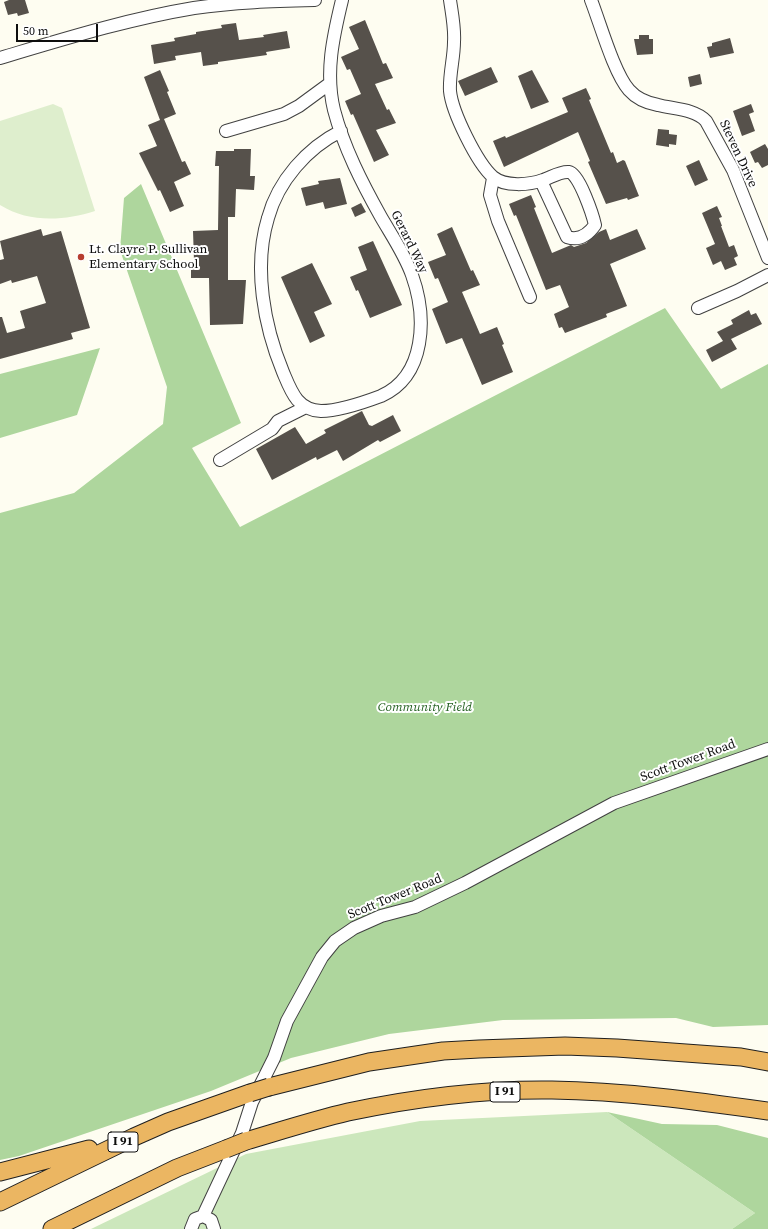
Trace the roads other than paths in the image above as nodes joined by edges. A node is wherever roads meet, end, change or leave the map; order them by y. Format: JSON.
{"nodes":[{"id":1,"x":315,"y":0,"type":"edge"},
{"id":2,"x":342,"y":0,"type":"edge"},
{"id":3,"x":450,"y":0,"type":"edge"},
{"id":4,"x":591,"y":0,"type":"edge"},
{"id":5,"x":0,"y":58,"type":"edge"},
{"id":6,"x":329,"y":84,"type":"junction"},
{"id":7,"x":226,"y":131,"type":"dead end"},
{"id":8,"x":341,"y":131,"type":"junction"},
{"id":9,"x":493,"y":178,"type":"junction"},
{"id":10,"x":541,"y":181,"type":"junction"},
{"id":11,"x":768,"y":258,"type":"edge"},
{"id":12,"x":768,"y":274,"type":"edge"},
{"id":13,"x":530,"y":296,"type":"dead end"},
{"id":14,"x":698,"y":308,"type":"dead end"},
{"id":15,"x":306,"y":407,"type":"junction"},
{"id":16,"x":220,"y":460,"type":"dead end"},
{"id":17,"x":768,"y":749,"type":"edge"},
{"id":18,"x":768,"y":1062,"type":"edge"},
{"id":19,"x":673,"y":1098,"type":"junction"},
{"id":20,"x":768,"y":1111,"type":"edge"},
{"id":21,"x":768,"y":1120,"type":"edge"},
{"id":22,"x":134,"y":1137,"type":"junction"},
{"id":23,"x":0,"y":1172,"type":"edge"},
{"id":24,"x":0,"y":1202,"type":"edge"},
{"id":25,"x":203,"y":1216,"type":"junction"},
{"id":26,"x":55,"y":1228,"type":"edge"},
{"id":27,"x":192,"y":1229,"type":"edge"},
{"id":28,"x":214,"y":1229,"type":"edge"}],
"edges":[{"from":1,"to":5,"type":"street"},
{"from":2,"to":6,"type":"street","name":"Gerard Way"},
{"from":3,"to":9,"type":"street"},
{"from":4,"to":11,"type":"street","name":"Steven Drive"},
{"from":6,"to":7,"type":"street"},
{"from":6,"to":8,"type":"street","name":"Gerard Way"},
{"from":8,"to":15,"type":"street"},
{"from":8,"to":15,"type":"street","name":"Gerard Way"},
{"from":9,"to":10,"type":"street"},
{"from":9,"to":13,"type":"street"},
{"from":10,"to":10,"type":"street"},
{"from":12,"to":14,"type":"street"},
{"from":15,"to":16,"type":"street"},
{"from":17,"to":25,"type":"street","name":"Scott Tower Road"},
{"from":18,"to":22,"type":"highway","number":"I 91","bridge":true},
{"from":19,"to":20,"type":"highway","number":"I 91"},
{"from":19,"to":21,"type":"highway"},
{"from":19,"to":26,"type":"highway","number":"I 91","bridge":true},
{"from":22,"to":23,"type":"highway"},
{"from":22,"to":24,"type":"highway","number":"I 91"},
{"from":25,"to":27,"type":"street","name":"Scott Tower Road"},
{"from":25,"to":28,"type":"street"}]}
